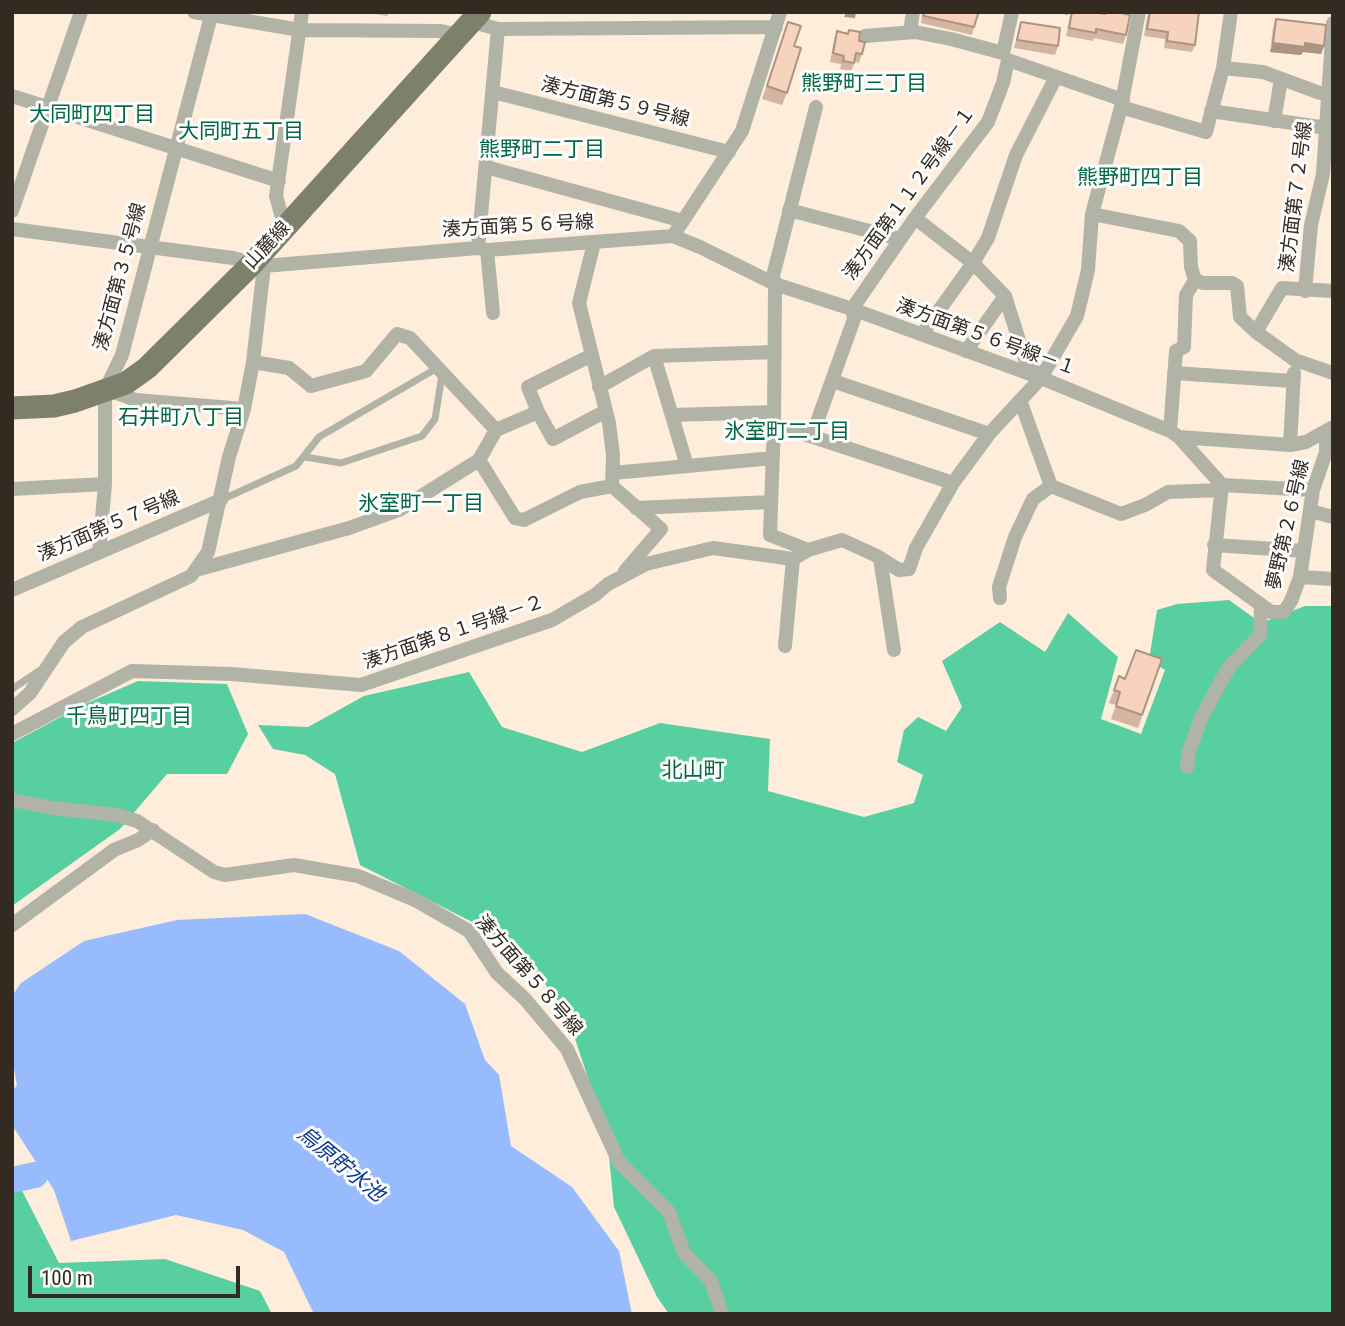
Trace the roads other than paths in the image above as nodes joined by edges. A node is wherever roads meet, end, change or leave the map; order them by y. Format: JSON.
{"nodes":[{"id":1,"x":81,"y":12,"type":"edge"},
{"id":2,"x":194,"y":12,"type":"edge"},
{"id":3,"x":302,"y":12,"type":"edge"},
{"id":4,"x":780,"y":12,"type":"edge"},
{"id":5,"x":913,"y":12,"type":"edge"},
{"id":6,"x":1012,"y":12,"type":"edge"},
{"id":7,"x":1139,"y":12,"type":"edge"},
{"id":8,"x":1231,"y":12,"type":"edge"},
{"id":9,"x":212,"y":14,"type":"edge"},
{"id":10,"x":471,"y":23,"type":"edge"},
{"id":11,"x":1333,"y":23,"type":"edge"},
{"id":12,"x":776,"y":27,"type":"junction"},
{"id":13,"x":498,"y":29,"type":"junction"},
{"id":14,"x":300,"y":30,"type":"junction"},
{"id":15,"x":910,"y":32,"type":"junction"},
{"id":16,"x":864,"y":36,"type":"dead end"},
{"id":17,"x":1005,"y":57,"type":"junction"},
{"id":18,"x":1223,"y":68,"type":"junction"},
{"id":19,"x":1056,"y":76,"type":"junction"},
{"id":20,"x":1280,"y":79,"type":"junction"},
{"id":21,"x":493,"y":92,"type":"junction"},
{"id":22,"x":1330,"y":92,"type":"edge"},
{"id":23,"x":12,"y":96,"type":"edge"},
{"id":24,"x":1122,"y":104,"type":"junction"},
{"id":25,"x":817,"y":107,"type":"dead end"},
{"id":26,"x":48,"y":108,"type":"junction"},
{"id":27,"x":1211,"y":111,"type":"junction"},
{"id":28,"x":1274,"y":121,"type":"junction"},
{"id":29,"x":1327,"y":128,"type":"junction"},
{"id":30,"x":176,"y":149,"type":"junction"},
{"id":31,"x":729,"y":152,"type":"junction"},
{"id":32,"x":486,"y":167,"type":"junction"},
{"id":33,"x":1328,"y":175,"type":"edge"},
{"id":34,"x":279,"y":181,"type":"junction"},
{"id":35,"x":12,"y":211,"type":"edge"},
{"id":36,"x":789,"y":211,"type":"junction"},
{"id":37,"x":1092,"y":214,"type":"junction"},
{"id":38,"x":915,"y":218,"type":"junction"},
{"id":39,"x":683,"y":222,"type":"junction"},
{"id":40,"x":285,"y":228,"type":"junction"},
{"id":41,"x":12,"y":229,"type":"edge"},
{"id":42,"x":673,"y":236,"type":"junction"},
{"id":43,"x":900,"y":239,"type":"junction"},
{"id":44,"x":594,"y":243,"type":"junction"},
{"id":45,"x":150,"y":248,"type":"junction"},
{"id":46,"x":482,"y":249,"type":"junction"},
{"id":47,"x":973,"y":264,"type":"junction"},
{"id":48,"x":258,"y":265,"type":"junction"},
{"id":49,"x":1195,"y":280,"type":"junction"},
{"id":50,"x":775,"y":284,"type":"junction"},
{"id":51,"x":1305,"y":291,"type":"junction"},
{"id":52,"x":1333,"y":291,"type":"edge"},
{"id":53,"x":1005,"y":296,"type":"junction"},
{"id":54,"x":852,"y":309,"type":"junction"},
{"id":55,"x":493,"y":313,"type":"dead end"},
{"id":56,"x":1256,"y":332,"type":"junction"},
{"id":57,"x":922,"y":334,"type":"junction"},
{"id":58,"x":966,"y":351,"type":"junction"},
{"id":59,"x":775,"y":352,"type":"junction"},
{"id":60,"x":592,"y":355,"type":"junction"},
{"id":61,"x":654,"y":356,"type":"junction"},
{"id":62,"x":1294,"y":360,"type":"junction"},
{"id":63,"x":253,"y":362,"type":"junction"},
{"id":64,"x":441,"y":369,"type":"junction"},
{"id":65,"x":1174,"y":373,"type":"junction"},
{"id":66,"x":1333,"y":373,"type":"edge"},
{"id":67,"x":1041,"y":378,"type":"junction"},
{"id":68,"x":833,"y":381,"type":"junction"},
{"id":69,"x":1293,"y":381,"type":"junction"},
{"id":70,"x":599,"y":387,"type":"junction"},
{"id":71,"x":105,"y":390,"type":"junction"},
{"id":72,"x":1020,"y":401,"type":"junction"},
{"id":73,"x":12,"y":408,"type":"edge"},
{"id":74,"x":244,"y":409,"type":"junction"},
{"id":75,"x":606,"y":411,"type":"junction"},
{"id":76,"x":538,"y":412,"type":"junction"},
{"id":77,"x":672,"y":415,"type":"junction"},
{"id":78,"x":774,"y":418,"type":"junction"},
{"id":79,"x":496,"y":430,"type":"junction"},
{"id":80,"x":1327,"y":430,"type":"edge"},
{"id":81,"x":989,"y":434,"type":"junction"},
{"id":82,"x":1175,"y":434,"type":"junction"},
{"id":83,"x":812,"y":436,"type":"junction"},
{"id":84,"x":1290,"y":445,"type":"junction"},
{"id":85,"x":1329,"y":453,"type":"edge"},
{"id":86,"x":305,"y":457,"type":"junction"},
{"id":87,"x":773,"y":458,"type":"junction"},
{"id":88,"x":479,"y":460,"type":"junction"},
{"id":89,"x":687,"y":466,"type":"junction"},
{"id":90,"x":612,"y":480,"type":"junction"},
{"id":91,"x":953,"y":483,"type":"junction"},
{"id":92,"x":105,"y":484,"type":"junction"},
{"id":93,"x":1051,"y":486,"type":"junction"},
{"id":94,"x":1221,"y":487,"type":"junction"},
{"id":95,"x":12,"y":489,"type":"edge"},
{"id":96,"x":1313,"y":490,"type":"junction"},
{"id":97,"x":221,"y":499,"type":"junction"},
{"id":98,"x":771,"y":502,"type":"junction"},
{"id":99,"x":636,"y":508,"type":"junction"},
{"id":100,"x":1310,"y":511,"type":"junction"},
{"id":101,"x":1333,"y":517,"type":"edge"},
{"id":102,"x":1214,"y":545,"type":"junction"},
{"id":103,"x":808,"y":550,"type":"junction"},
{"id":104,"x":1304,"y":551,"type":"junction"},
{"id":105,"x":99,"y":552,"type":"junction"},
{"id":106,"x":880,"y":558,"type":"junction"},
{"id":107,"x":793,"y":559,"type":"junction"},
{"id":108,"x":196,"y":570,"type":"junction"},
{"id":109,"x":1300,"y":577,"type":"junction"},
{"id":110,"x":620,"y":578,"type":"junction"},
{"id":111,"x":1333,"y":579,"type":"edge"},
{"id":112,"x":12,"y":590,"type":"edge"},
{"id":113,"x":1000,"y":598,"type":"dead end"},
{"id":114,"x":1266,"y":609,"type":"junction"},
{"id":115,"x":785,"y":646,"type":"dead end"},
{"id":116,"x":894,"y":650,"type":"dead end"},
{"id":117,"x":51,"y":662,"type":"junction"},
{"id":118,"x":12,"y":690,"type":"edge"},
{"id":119,"x":12,"y":709,"type":"edge"},
{"id":120,"x":12,"y":734,"type":"edge"},
{"id":121,"x":1187,"y":767,"type":"dead end"},
{"id":122,"x":12,"y":800,"type":"edge"},
{"id":123,"x":153,"y":830,"type":"junction"},
{"id":124,"x":12,"y":925,"type":"edge"},
{"id":125,"x":722,"y":1314,"type":"edge"}],
"edges":[{"from":1,"to":26,"type":"street"},
{"from":2,"to":9,"type":"street"},
{"from":3,"to":14,"type":"street"},
{"from":4,"to":12,"type":"street"},
{"from":5,"to":15,"type":"street"},
{"from":6,"to":17,"type":"street","name":"湊方面第１１２号線－１"},
{"from":7,"to":24,"type":"street"},
{"from":8,"to":18,"type":"street"},
{"from":9,"to":14,"type":"street"},
{"from":9,"to":30,"type":"street","name":"湊方面第３５号線"},
{"from":10,"to":13,"type":"street"},
{"from":10,"to":14,"type":"street"},
{"from":10,"to":40,"type":"main road","name":"山麓線"},
{"from":11,"to":22,"type":"street","name":"湊方面第７２号線"},
{"from":12,"to":13,"type":"street"},
{"from":12,"to":31,"type":"street"},
{"from":13,"to":21,"type":"street"},
{"from":14,"to":34,"type":"street"},
{"from":15,"to":16,"type":"street"},
{"from":15,"to":17,"type":"street"},
{"from":17,"to":19,"type":"street"},
{"from":17,"to":38,"type":"street","name":"湊方面第１１２号線－１"},
{"from":18,"to":20,"type":"street"},
{"from":18,"to":27,"type":"street"},
{"from":19,"to":24,"type":"street"},
{"from":19,"to":47,"type":"street"},
{"from":20,"to":22,"type":"street"},
{"from":20,"to":28,"type":"street"},
{"from":21,"to":31,"type":"street","name":"湊方面第５９号線"},
{"from":21,"to":32,"type":"street"},
{"from":22,"to":29,"type":"street","name":"湊方面第７２号線"},
{"from":23,"to":26,"type":"street"},
{"from":24,"to":27,"type":"street"},
{"from":24,"to":37,"type":"street"},
{"from":25,"to":36,"type":"street"},
{"from":26,"to":30,"type":"street"},
{"from":26,"to":35,"type":"street"},
{"from":27,"to":28,"type":"street"},
{"from":28,"to":29,"type":"street"},
{"from":29,"to":33,"type":"street","name":"湊方面第７２号線"},
{"from":30,"to":34,"type":"street"},
{"from":30,"to":45,"type":"street","name":"湊方面第３５号線"},
{"from":31,"to":39,"type":"street"},
{"from":32,"to":39,"type":"street"},
{"from":32,"to":46,"type":"street"},
{"from":33,"to":51,"type":"street","name":"湊方面第７２号線"},
{"from":34,"to":40,"type":"street"},
{"from":36,"to":43,"type":"street"},
{"from":36,"to":50,"type":"street"},
{"from":37,"to":49,"type":"street"},
{"from":37,"to":67,"type":"street"},
{"from":38,"to":43,"type":"street","name":"湊方面第１１２号線－１"},
{"from":38,"to":47,"type":"street"},
{"from":39,"to":42,"type":"street"},
{"from":40,"to":48,"type":"main road","name":"山麓線"},
{"from":41,"to":45,"type":"street","name":"湊方面第５６号線"},
{"from":42,"to":44,"type":"street","name":"湊方面第５６号線"},
{"from":42,"to":50,"type":"street","name":"湊方面第５６号線"},
{"from":43,"to":54,"type":"street","name":"湊方面第１１２号線－１"},
{"from":44,"to":46,"type":"street","name":"湊方面第５６号線"},
{"from":44,"to":60,"type":"street"},
{"from":45,"to":48,"type":"street","name":"湊方面第５６号線"},
{"from":45,"to":71,"type":"street","name":"湊方面第３５号線"},
{"from":46,"to":48,"type":"street","name":"湊方面第５６号線"},
{"from":46,"to":55,"type":"street"},
{"from":47,"to":53,"type":"street"},
{"from":47,"to":57,"type":"street"},
{"from":48,"to":63,"type":"street"},
{"from":48,"to":71,"type":"main road","name":"山麓線"},
{"from":49,"to":56,"type":"street"},
{"from":49,"to":65,"type":"street"},
{"from":50,"to":54,"type":"street","name":"湊方面第５６号線－１"},
{"from":50,"to":59,"type":"street"},
{"from":51,"to":52,"type":"street"},
{"from":51,"to":56,"type":"street"},
{"from":53,"to":58,"type":"street"},
{"from":53,"to":67,"type":"street"},
{"from":54,"to":57,"type":"street","name":"湊方面第５６号線－１"},
{"from":54,"to":68,"type":"street"},
{"from":56,"to":62,"type":"street"},
{"from":57,"to":58,"type":"street","name":"湊方面第５６号線－１"},
{"from":58,"to":67,"type":"street","name":"湊方面第５６号線－１"},
{"from":59,"to":61,"type":"street"},
{"from":59,"to":78,"type":"street"},
{"from":60,"to":70,"type":"street"},
{"from":60,"to":76,"type":"street"},
{"from":61,"to":70,"type":"street"},
{"from":61,"to":77,"type":"street"},
{"from":62,"to":66,"type":"street"},
{"from":62,"to":69,"type":"street"},
{"from":63,"to":64,"type":"street"},
{"from":63,"to":74,"type":"street"},
{"from":64,"to":79,"type":"street"},
{"from":64,"to":86,"type":"lane"},
{"from":64,"to":86,"type":"lane"},
{"from":65,"to":69,"type":"street"},
{"from":65,"to":82,"type":"street"},
{"from":67,"to":72,"type":"street"},
{"from":67,"to":82,"type":"street","name":"湊方面第５６号線－１"},
{"from":68,"to":81,"type":"street"},
{"from":68,"to":83,"type":"street"},
{"from":69,"to":84,"type":"street"},
{"from":70,"to":75,"type":"street"},
{"from":71,"to":73,"type":"main road","name":"山麓線"},
{"from":71,"to":74,"type":"street"},
{"from":71,"to":92,"type":"street","name":"湊方面第３５号線"},
{"from":72,"to":81,"type":"street"},
{"from":72,"to":93,"type":"street"},
{"from":74,"to":97,"type":"street"},
{"from":75,"to":76,"type":"street"},
{"from":75,"to":90,"type":"street"},
{"from":76,"to":79,"type":"street"},
{"from":77,"to":78,"type":"street"},
{"from":77,"to":89,"type":"street"},
{"from":78,"to":83,"type":"street"},
{"from":78,"to":87,"type":"street"},
{"from":79,"to":88,"type":"street"},
{"from":80,"to":84,"type":"street"},
{"from":80,"to":85,"type":"street","name":"夢野第２６号線"},
{"from":81,"to":91,"type":"street"},
{"from":82,"to":84,"type":"street"},
{"from":82,"to":94,"type":"street"},
{"from":83,"to":91,"type":"street"},
{"from":85,"to":96,"type":"street","name":"夢野第２６号線"},
{"from":86,"to":97,"type":"lane"},
{"from":87,"to":89,"type":"street"},
{"from":87,"to":98,"type":"street"},
{"from":88,"to":90,"type":"street"},
{"from":88,"to":108,"type":"street"},
{"from":89,"to":90,"type":"street"},
{"from":90,"to":99,"type":"street"},
{"from":91,"to":106,"type":"street"},
{"from":92,"to":95,"type":"street"},
{"from":92,"to":105,"type":"street","name":"湊方面第３５号線"},
{"from":93,"to":94,"type":"street"},
{"from":93,"to":113,"type":"street"},
{"from":94,"to":96,"type":"street"},
{"from":94,"to":102,"type":"street"},
{"from":96,"to":100,"type":"street","name":"夢野第２６号線"},
{"from":97,"to":105,"type":"street","name":"湊方面第５７号線"},
{"from":97,"to":108,"type":"street"},
{"from":98,"to":99,"type":"street"},
{"from":98,"to":103,"type":"street"},
{"from":99,"to":110,"type":"street"},
{"from":100,"to":101,"type":"street"},
{"from":100,"to":104,"type":"street","name":"夢野第２６号線"},
{"from":102,"to":104,"type":"street"},
{"from":102,"to":114,"type":"street"},
{"from":103,"to":106,"type":"street"},
{"from":103,"to":107,"type":"street"},
{"from":104,"to":109,"type":"street","name":"夢野第２６号線"},
{"from":105,"to":112,"type":"street","name":"湊方面第５７号線"},
{"from":106,"to":116,"type":"street"},
{"from":107,"to":110,"type":"street","name":"湊方面第８１号線－２"},
{"from":107,"to":115,"type":"street"},
{"from":108,"to":117,"type":"street"},
{"from":109,"to":111,"type":"street"},
{"from":109,"to":114,"type":"street","name":"夢野第２６号線"},
{"from":110,"to":120,"type":"street","name":"湊方面第８１号線－２"},
{"from":114,"to":121,"type":"street"},
{"from":117,"to":118,"type":"lane"},
{"from":117,"to":119,"type":"street"},
{"from":122,"to":123,"type":"street","name":"湊方面第５８号線"},
{"from":123,"to":124,"type":"street"},
{"from":123,"to":125,"type":"street","name":"湊方面第５８号線"}]}
